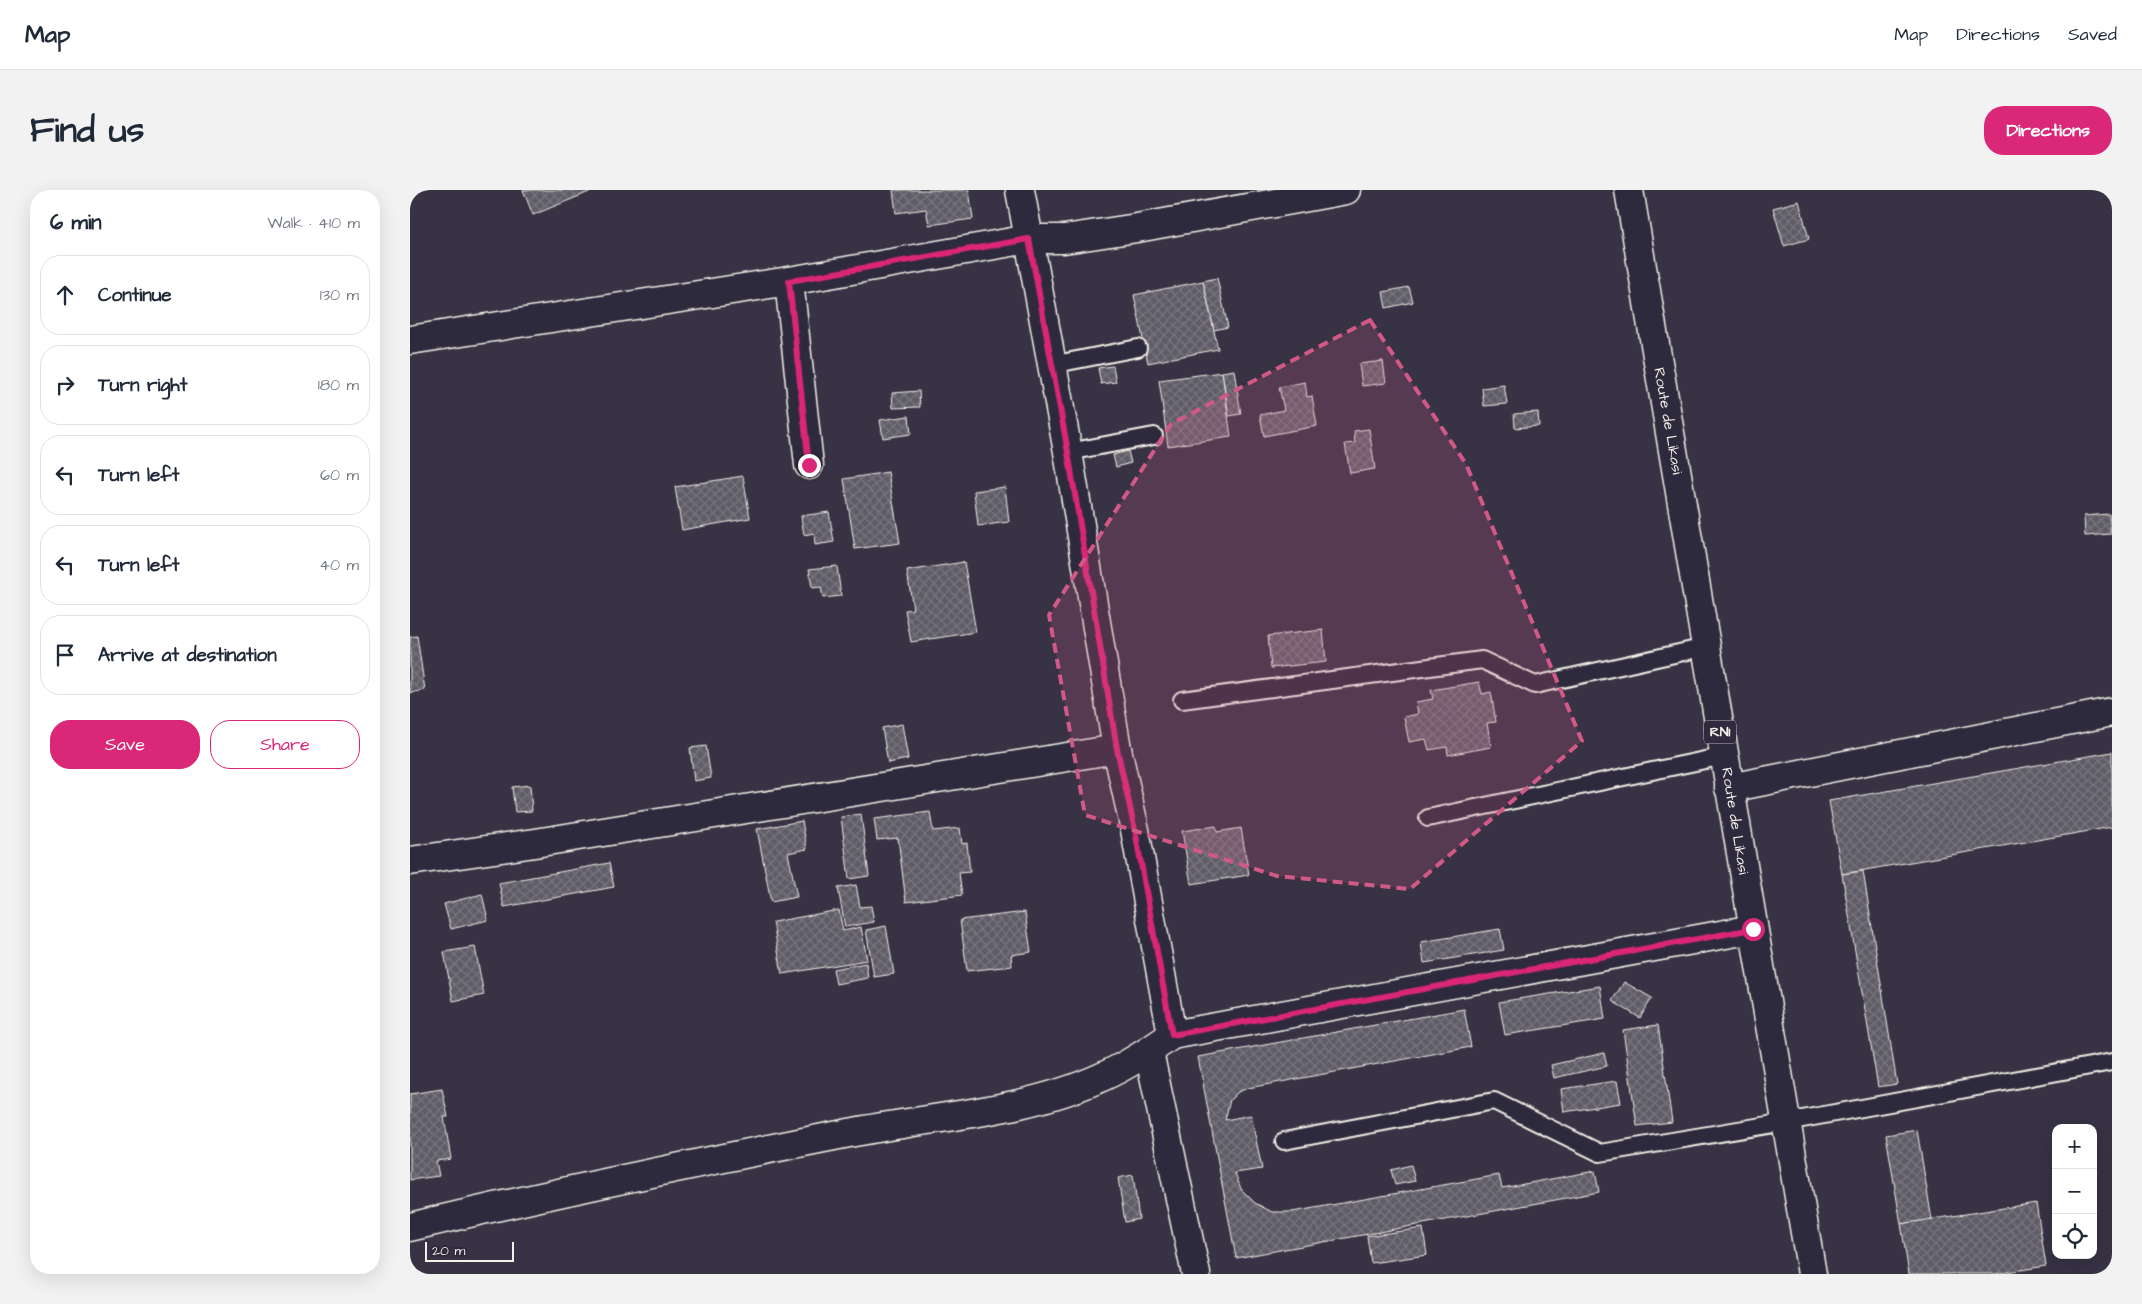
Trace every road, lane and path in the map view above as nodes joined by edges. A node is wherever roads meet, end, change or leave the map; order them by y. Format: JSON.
{"nodes":[{"id":1,"x":1020,"y":190,"type":"edge"},
{"id":2,"x":1346,"y":190,"type":"edge"},
{"id":3,"x":1629,"y":190,"type":"edge"},
{"id":4,"x":1029,"y":239,"type":"junction"},
{"id":5,"x":789,"y":281,"type":"junction"},
{"id":6,"x":410,"y":340,"type":"edge"},
{"id":7,"x":1138,"y":348,"type":"dead end"},
{"id":8,"x":1051,"y":365,"type":"junction"},
{"id":9,"x":1154,"y":436,"type":"dead end"},
{"id":10,"x":1068,"y":452,"type":"junction"},
{"id":11,"x":809,"y":465,"type":"dead end"},
{"id":12,"x":1706,"y":647,"type":"junction"},
{"id":13,"x":1182,"y":700,"type":"dead end"},
{"id":14,"x":2112,"y":712,"type":"edge"},
{"id":15,"x":1117,"y":749,"type":"junction"},
{"id":16,"x":1724,"y":756,"type":"junction"},
{"id":17,"x":1729,"y":788,"type":"junction"},
{"id":18,"x":1428,"y":818,"type":"dead end"},
{"id":19,"x":410,"y":861,"type":"edge"},
{"id":20,"x":1753,"y":929,"type":"junction"},
{"id":21,"x":1172,"y":1035,"type":"junction"},
{"id":22,"x":1149,"y":1052,"type":"junction"},
{"id":23,"x":2112,"y":1062,"type":"edge"},
{"id":24,"x":1786,"y":1122,"type":"junction"},
{"id":25,"x":1284,"y":1141,"type":"dead end"},
{"id":26,"x":410,"y":1227,"type":"edge"},
{"id":27,"x":1196,"y":1274,"type":"edge"},
{"id":28,"x":1812,"y":1274,"type":"edge"}],
"edges":[{"from":1,"to":4,"type":"main road"},
{"from":2,"to":4,"type":"main road"},
{"from":3,"to":12,"type":"main road","name":"Route de Likasi","number":"RN1"},
{"from":4,"to":5,"type":"main road"},
{"from":4,"to":8,"type":"main road"},
{"from":5,"to":6,"type":"main road"},
{"from":5,"to":11,"type":"main road"},
{"from":7,"to":8,"type":"lane"},
{"from":8,"to":10,"type":"main road"},
{"from":9,"to":10,"type":"lane"},
{"from":10,"to":15,"type":"main road"},
{"from":12,"to":13,"type":"lane"},
{"from":12,"to":16,"type":"main road","name":"Route de Likasi","number":"RN1"},
{"from":14,"to":17,"type":"main road"},
{"from":15,"to":19,"type":"main road"},
{"from":15,"to":21,"type":"main road"},
{"from":16,"to":17,"type":"main road","name":"Route de Likasi","number":"RN1"},
{"from":16,"to":18,"type":"lane"},
{"from":17,"to":20,"type":"main road","name":"Route de Likasi","number":"RN1"},
{"from":20,"to":21,"type":"main road"},
{"from":20,"to":24,"type":"main road","name":"Route de Likasi","number":"RN1"},
{"from":21,"to":22,"type":"main road"},
{"from":22,"to":26,"type":"main road"},
{"from":22,"to":27,"type":"main road"},
{"from":23,"to":24,"type":"lane"},
{"from":24,"to":25,"type":"lane"},
{"from":24,"to":28,"type":"main road","name":"Route de Likasi","number":"RN1"}]}
